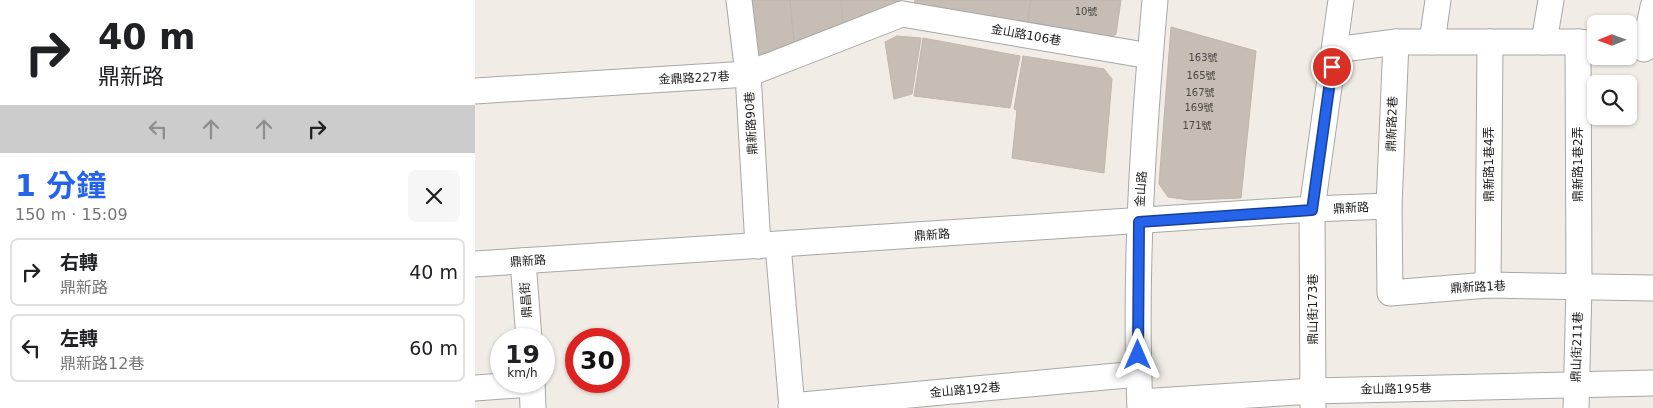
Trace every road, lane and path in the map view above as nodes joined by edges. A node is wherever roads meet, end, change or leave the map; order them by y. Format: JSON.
{"nodes":[{"id":1,"x":739,"y":0,"type":"edge"},
{"id":2,"x":1155,"y":0,"type":"edge"},
{"id":3,"x":1341,"y":0,"type":"edge"},
{"id":4,"x":1438,"y":0,"type":"edge"},
{"id":5,"x":1551,"y":0,"type":"edge"},
{"id":6,"x":904,"y":7,"type":"edge"},
{"id":7,"x":1653,"y":8,"type":"edge"},
{"id":8,"x":1396,"y":42,"type":"junction"},
{"id":9,"x":1432,"y":42,"type":"junction"},
{"id":10,"x":1490,"y":42,"type":"junction"},
{"id":11,"x":1544,"y":42,"type":"junction"},
{"id":12,"x":1587,"y":43,"type":"edge"},
{"id":13,"x":1642,"y":49,"type":"edge"},
{"id":14,"x":1335,"y":50,"type":"junction"},
{"id":15,"x":1150,"y":56,"type":"junction"},
{"id":16,"x":748,"y":74,"type":"junction"},
{"id":17,"x":475,"y":90,"type":"edge"},
{"id":18,"x":1389,"y":206,"type":"junction"},
{"id":19,"x":1312,"y":210,"type":"junction"},
{"id":20,"x":1139,"y":222,"type":"junction"},
{"id":21,"x":768,"y":246,"type":"junction"},
{"id":22,"x":523,"y":261,"type":"junction"},
{"id":23,"x":475,"y":264,"type":"edge"},
{"id":24,"x":1488,"y":285,"type":"junction"},
{"id":25,"x":1579,"y":287,"type":"junction"},
{"id":26,"x":1653,"y":288,"type":"edge"},
{"id":27,"x":528,"y":328,"type":"edge"},
{"id":28,"x":1138,"y":374,"type":"junction"},
{"id":29,"x":1653,"y":383,"type":"edge"},
{"id":30,"x":475,"y":388,"type":"edge"},
{"id":31,"x":490,"y":389,"type":"edge"},
{"id":32,"x":1575,"y":396,"type":"edge"},
{"id":33,"x":1313,"y":400,"type":"edge"},
{"id":34,"x":1140,"y":405,"type":"edge"},
{"id":35,"x":791,"y":407,"type":"edge"}],
"edges":[{"from":1,"to":16,"type":"street","name":"鼎新路90巷"},
{"from":2,"to":15,"type":"street","name":"金山路"},
{"from":3,"to":14,"type":"street","name":"鼎山街173巷"},
{"from":4,"to":9,"type":"street"},
{"from":5,"to":11,"type":"street"},
{"from":6,"to":15,"type":"street","name":"金山路106巷"},
{"from":6,"to":16,"type":"street","name":"金鼎路227巷"},
{"from":7,"to":13,"type":"street"},
{"from":8,"to":9,"type":"street"},
{"from":8,"to":14,"type":"street"},
{"from":8,"to":18,"type":"street","name":"鼎新路2巷"},
{"from":9,"to":10,"type":"street"},
{"from":10,"to":11,"type":"street"},
{"from":10,"to":24,"type":"street","name":"鼎新路1巷4弄"},
{"from":11,"to":12,"type":"street"},
{"from":12,"to":25,"type":"street","name":"鼎新路1巷2弄"},
{"from":14,"to":19,"type":"street","name":"鼎山街173巷"},
{"from":15,"to":20,"type":"street","name":"金山路"},
{"from":16,"to":17,"type":"street","name":"金鼎路227巷"},
{"from":16,"to":21,"type":"street","name":"鼎新路90巷"},
{"from":18,"to":19,"type":"street","name":"鼎新路"},
{"from":18,"to":24,"type":"street","name":"鼎新路1巷"},
{"from":19,"to":20,"type":"street","name":"鼎新路"},
{"from":19,"to":33,"type":"street","name":"鼎山街173巷"},
{"from":20,"to":21,"type":"street","name":"鼎新路"},
{"from":20,"to":28,"type":"street","name":"金山路"},
{"from":21,"to":22,"type":"street","name":"鼎新路"},
{"from":21,"to":35,"type":"street","name":"鼎新路90巷"},
{"from":22,"to":23,"type":"street","name":"鼎新路"},
{"from":22,"to":27,"type":"street","name":"鼎昌街"},
{"from":24,"to":25,"type":"street","name":"鼎新路1巷"},
{"from":25,"to":26,"type":"street","name":"鼎新路1巷"},
{"from":25,"to":32,"type":"street","name":"鼎山街211巷"},
{"from":28,"to":34,"type":"street","name":"金山路"},
{"from":28,"to":35,"type":"street","name":"金山路192巷"},
{"from":29,"to":32,"type":"street","name":"金山路195巷"},
{"from":30,"to":31,"type":"street"},
{"from":32,"to":33,"type":"street","name":"金山路195巷"},
{"from":33,"to":34,"type":"street","name":"金山路195巷"}]}
